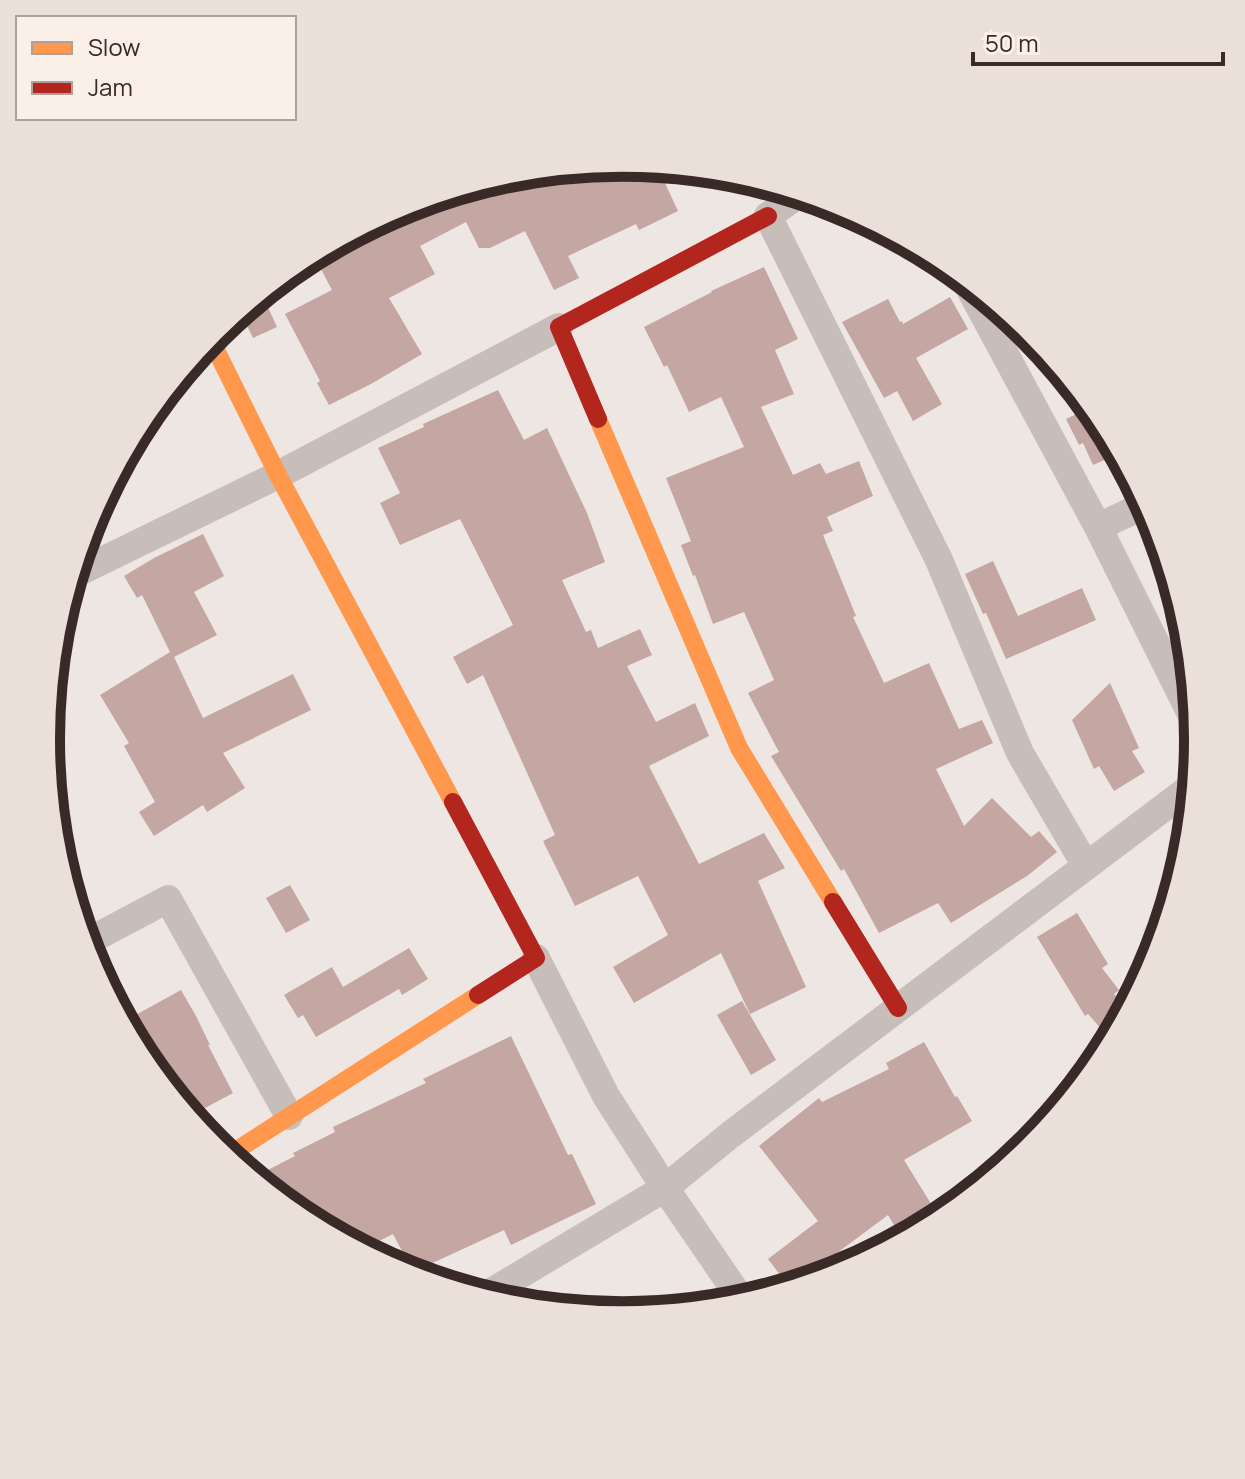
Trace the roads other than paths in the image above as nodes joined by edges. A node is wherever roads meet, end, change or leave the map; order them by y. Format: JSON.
{"nodes":[{"id":1,"x":788,"y":202,"type":"edge"},
{"id":2,"x":768,"y":216,"type":"junction"},
{"id":3,"x":978,"y":304,"type":"edge"},
{"id":4,"x":559,"y":327,"type":"junction"},
{"id":5,"x":217,"y":351,"type":"edge"},
{"id":6,"x":278,"y":475,"type":"junction"},
{"id":7,"x":1135,"y":509,"type":"edge"},
{"id":8,"x":1098,"y":527,"type":"junction"},
{"id":9,"x":87,"y":568,"type":"edge"},
{"id":10,"x":1184,"y":699,"type":"edge"},
{"id":11,"x":1182,"y":794,"type":"edge"},
{"id":12,"x":1086,"y":866,"type":"junction"},
{"id":13,"x":96,"y":937,"type":"edge"},
{"id":14,"x":536,"y":958,"type":"junction"},
{"id":15,"x":898,"y":1008,"type":"junction"},
{"id":16,"x":289,"y":1116,"type":"junction"},
{"id":17,"x":238,"y":1149,"type":"edge"},
{"id":18,"x":665,"y":1188,"type":"junction"},
{"id":19,"x":498,"y":1288,"type":"edge"},
{"id":20,"x":735,"y":1290,"type":"edge"}],
"edges":[{"from":1,"to":2,"type":"street"},
{"from":2,"to":4,"type":"street"},
{"from":2,"to":12,"type":"street"},
{"from":3,"to":8,"type":"street"},
{"from":4,"to":6,"type":"street"},
{"from":4,"to":15,"type":"street"},
{"from":5,"to":6,"type":"street"},
{"from":6,"to":9,"type":"street"},
{"from":6,"to":14,"type":"street"},
{"from":7,"to":8,"type":"street"},
{"from":8,"to":10,"type":"street"},
{"from":11,"to":12,"type":"street"},
{"from":12,"to":15,"type":"street"},
{"from":13,"to":16,"type":"street"},
{"from":14,"to":16,"type":"street"},
{"from":14,"to":18,"type":"street"},
{"from":15,"to":18,"type":"street"},
{"from":16,"to":17,"type":"street"},
{"from":18,"to":19,"type":"street"},
{"from":18,"to":20,"type":"street"}]}
